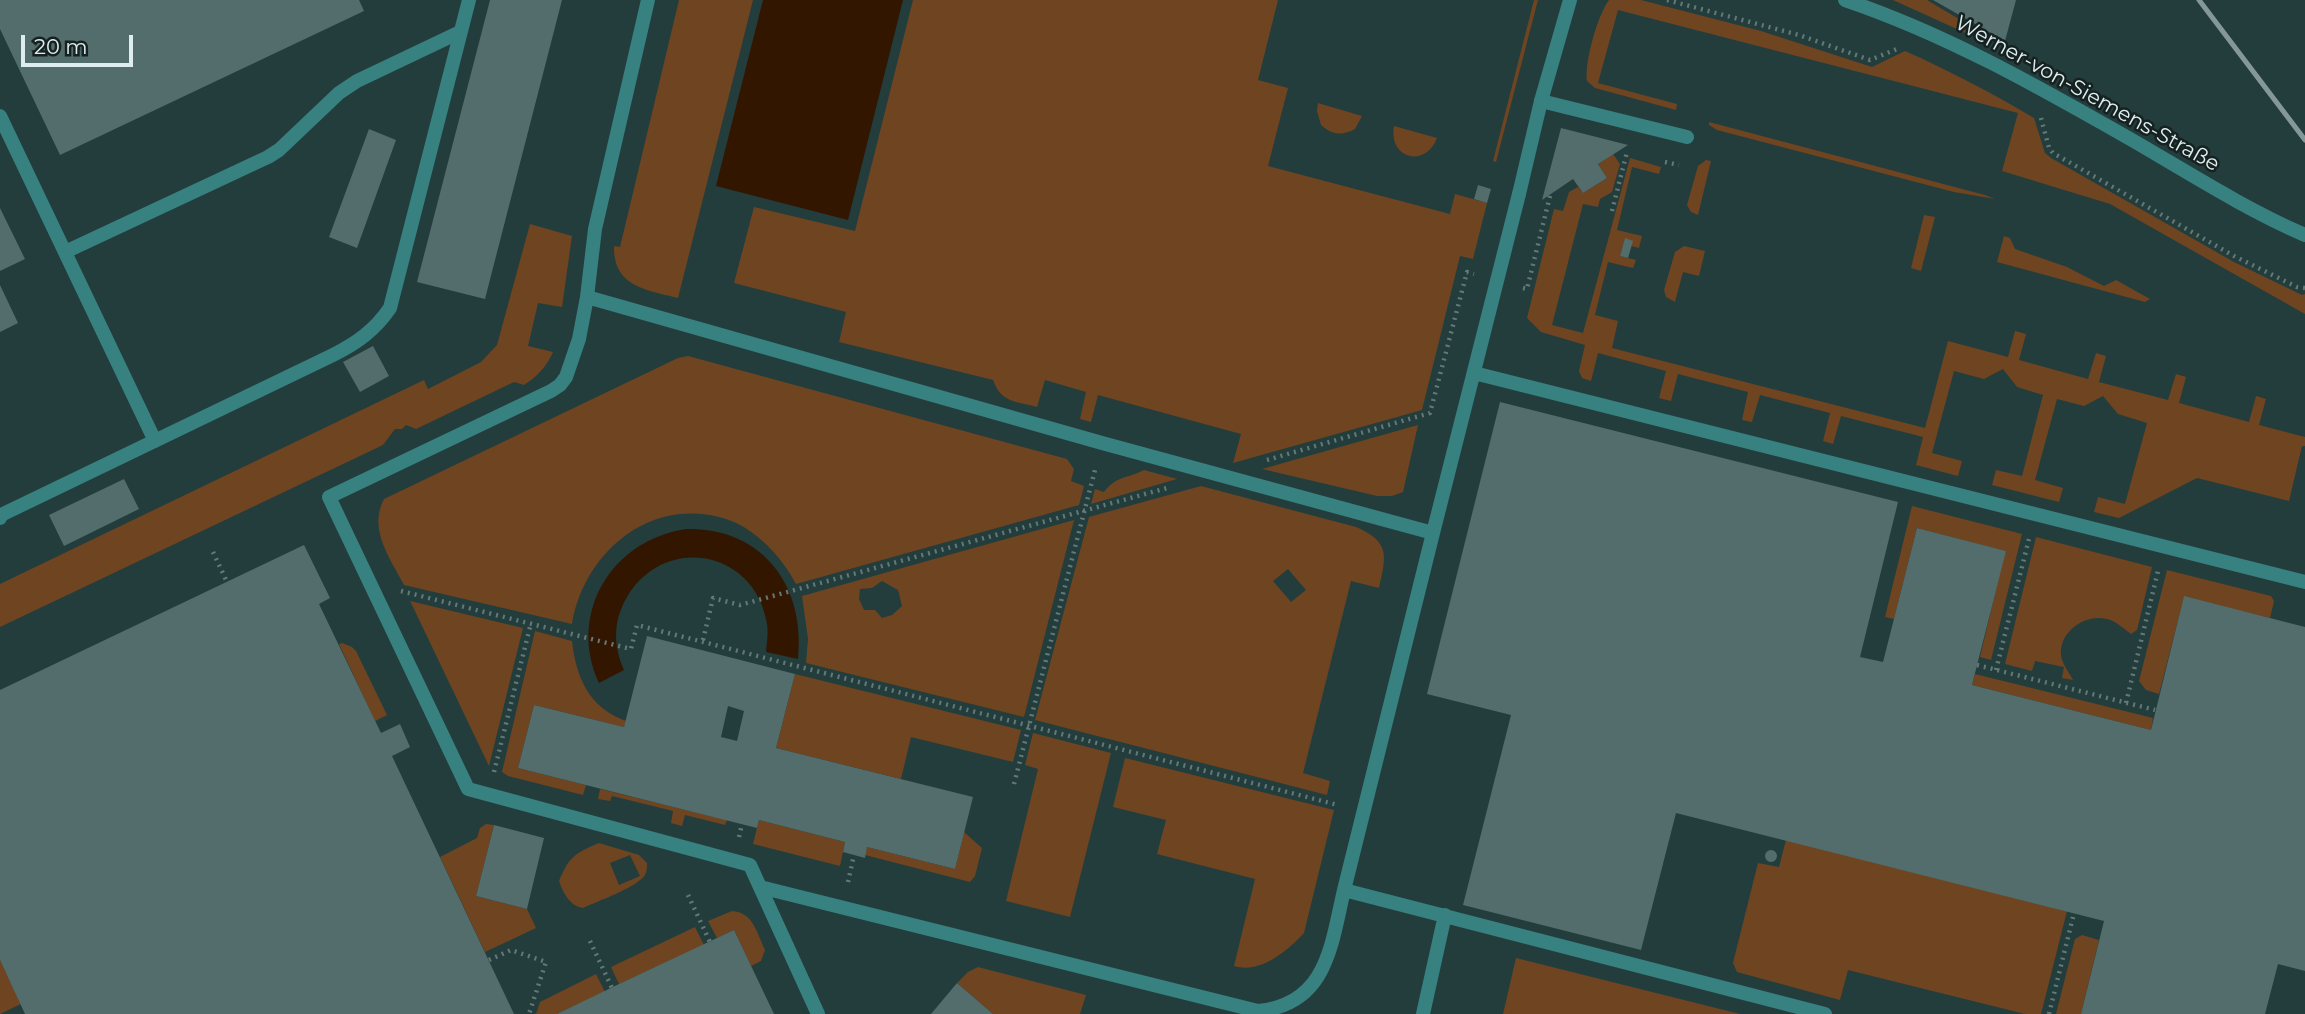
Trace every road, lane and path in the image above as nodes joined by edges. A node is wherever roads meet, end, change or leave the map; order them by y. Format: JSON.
{"nodes":[{"id":1,"x":469,"y":0,"type":"edge"},
{"id":2,"x":648,"y":0,"type":"edge"},
{"id":3,"x":1570,"y":0,"type":"edge"},
{"id":4,"x":1667,"y":0,"type":"edge"},
{"id":5,"x":1844,"y":0,"type":"edge"},
{"id":6,"x":460,"y":32,"type":"junction"},
{"id":7,"x":1903,"y":46,"type":"dead end"},
{"id":8,"x":1541,"y":101,"type":"junction"},
{"id":9,"x":2038,"y":113,"type":"dead end"},
{"id":10,"x":0,"y":116,"type":"edge"},
{"id":11,"x":1687,"y":137,"type":"dead end"},
{"id":12,"x":1627,"y":152,"type":"dead end"},
{"id":13,"x":1551,"y":192,"type":"dead end"},
{"id":14,"x":1612,"y":211,"type":"dead end"},
{"id":15,"x":2305,"y":235,"type":"edge"},
{"id":16,"x":65,"y":252,"type":"junction"},
{"id":17,"x":1496,"y":280,"type":"junction"},
{"id":18,"x":2305,"y":288,"type":"edge"},
{"id":19,"x":587,"y":297,"type":"junction"},
{"id":20,"x":1474,"y":373,"type":"junction"},
{"id":21,"x":155,"y":441,"type":"junction"},
{"id":22,"x":1102,"y":443,"type":"junction"},
{"id":23,"x":1219,"y":474,"type":"junction"},
{"id":24,"x":1170,"y":487,"type":"dead end"},
{"id":25,"x":1084,"y":511,"type":"junction"},
{"id":26,"x":2035,"y":514,"type":"junction"},
{"id":27,"x":0,"y":515,"type":"edge"},
{"id":28,"x":1433,"y":533,"type":"junction"},
{"id":29,"x":2165,"y":547,"type":"junction"},
{"id":30,"x":213,"y":552,"type":"dead end"},
{"id":31,"x":227,"y":582,"type":"dead end"},
{"id":32,"x":2305,"y":582,"type":"edge"},
{"id":33,"x":379,"y":601,"type":"junction"},
{"id":34,"x":531,"y":623,"type":"junction"},
{"id":35,"x":703,"y":640,"type":"junction"},
{"id":36,"x":1978,"y":666,"type":"dead end"},
{"id":37,"x":1996,"y":670,"type":"junction"},
{"id":38,"x":2126,"y":703,"type":"junction"},
{"id":39,"x":2155,"y":710,"type":"dead end"},
{"id":40,"x":1028,"y":725,"type":"junction"},
{"id":41,"x":1014,"y":784,"type":"dead end"},
{"id":42,"x":487,"y":795,"type":"junction"},
{"id":43,"x":1362,"y":811,"type":"junction"},
{"id":44,"x":741,"y":824,"type":"dead end"},
{"id":45,"x":739,"y":835,"type":"dead end"},
{"id":46,"x":760,"y":887,"type":"junction"},
{"id":47,"x":1344,"y":890,"type":"junction"},
{"id":48,"x":688,"y":895,"type":"dead end"},
{"id":49,"x":2074,"y":913,"type":"dead end"},
{"id":50,"x":1445,"y":915,"type":"junction"},
{"id":51,"x":590,"y":941,"type":"dead end"},
{"id":52,"x":710,"y":942,"type":"dead end"},
{"id":53,"x":489,"y":960,"type":"dead end"},
{"id":54,"x":612,"y":988,"type":"dead end"},
{"id":55,"x":529,"y":1014,"type":"edge"},
{"id":56,"x":818,"y":1014,"type":"edge"},
{"id":57,"x":1423,"y":1014,"type":"edge"},
{"id":58,"x":1825,"y":1014,"type":"edge"},
{"id":59,"x":2049,"y":1014,"type":"edge"}],
"edges":[{"from":1,"to":6,"type":"street"},
{"from":2,"to":19,"type":"street"},
{"from":3,"to":8,"type":"street"},
{"from":4,"to":7,"type":"path"},
{"from":5,"to":15,"type":"street","name":"Werner-von-Siemens-Straße"},
{"from":6,"to":16,"type":"street"},
{"from":6,"to":21,"type":"street"},
{"from":8,"to":11,"type":"street"},
{"from":8,"to":17,"type":"street"},
{"from":9,"to":18,"type":"path"},
{"from":10,"to":16,"type":"street"},
{"from":12,"to":14,"type":"path"},
{"from":13,"to":17,"type":"path"},
{"from":16,"to":21,"type":"street"},
{"from":17,"to":20,"type":"street"},
{"from":17,"to":23,"type":"path"},
{"from":19,"to":22,"type":"street"},
{"from":19,"to":33,"type":"street"},
{"from":20,"to":26,"type":"street"},
{"from":20,"to":28,"type":"street"},
{"from":21,"to":27,"type":"street"},
{"from":22,"to":23,"type":"street"},
{"from":22,"to":25,"type":"path"},
{"from":23,"to":28,"type":"street"},
{"from":24,"to":25,"type":"path"},
{"from":25,"to":35,"type":"path"},
{"from":25,"to":40,"type":"path"},
{"from":26,"to":29,"type":"street"},
{"from":26,"to":37,"type":"path"},
{"from":28,"to":43,"type":"street"},
{"from":29,"to":32,"type":"street"},
{"from":29,"to":38,"type":"path"},
{"from":30,"to":31,"type":"path"},
{"from":33,"to":34,"type":"path"},
{"from":33,"to":42,"type":"street"},
{"from":34,"to":35,"type":"path"},
{"from":34,"to":42,"type":"path"},
{"from":35,"to":40,"type":"path"},
{"from":36,"to":37,"type":"path"},
{"from":37,"to":38,"type":"path"},
{"from":38,"to":39,"type":"path"},
{"from":40,"to":41,"type":"path"},
{"from":40,"to":43,"type":"path"},
{"from":42,"to":46,"type":"street"},
{"from":43,"to":47,"type":"street"},
{"from":44,"to":45,"type":"path"},
{"from":46,"to":47,"type":"street"},
{"from":46,"to":56,"type":"street"},
{"from":47,"to":50,"type":"street"},
{"from":48,"to":52,"type":"path"},
{"from":49,"to":59,"type":"path"},
{"from":50,"to":57,"type":"street"},
{"from":50,"to":58,"type":"street"},
{"from":51,"to":54,"type":"path"},
{"from":53,"to":55,"type":"path"}]}
